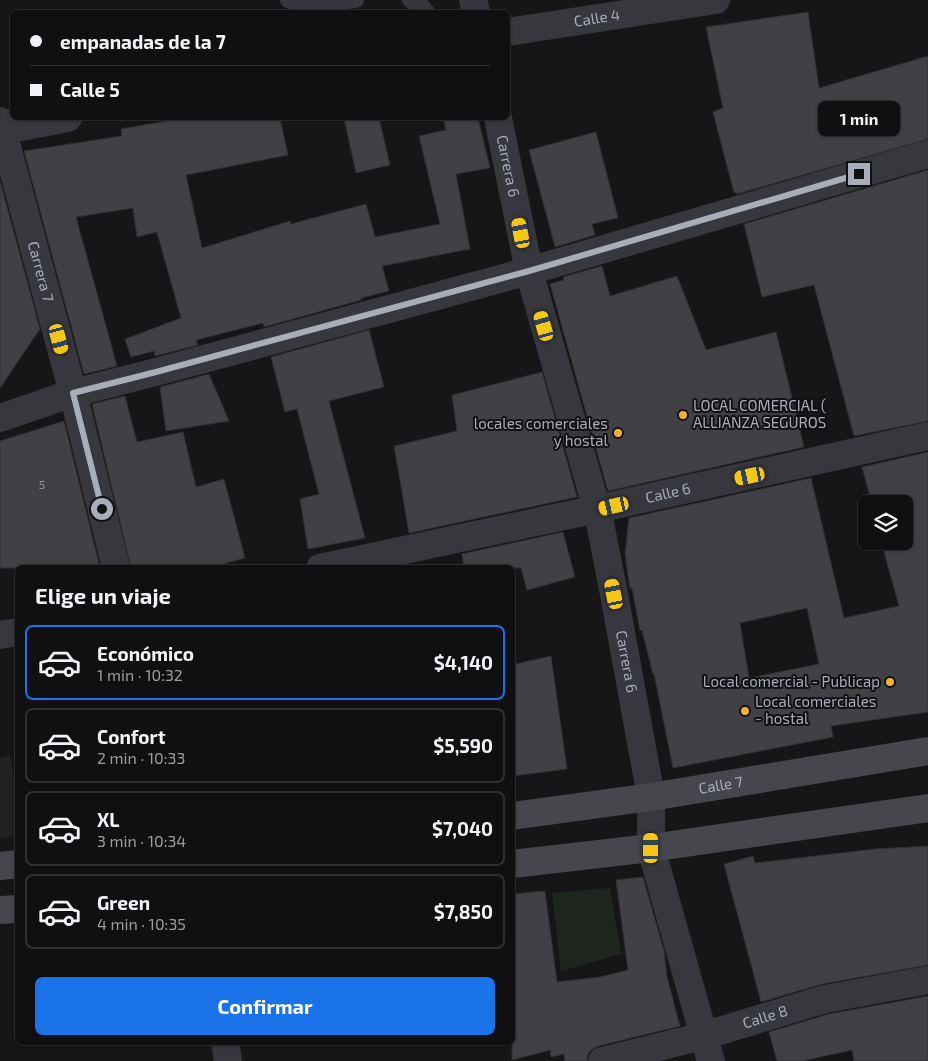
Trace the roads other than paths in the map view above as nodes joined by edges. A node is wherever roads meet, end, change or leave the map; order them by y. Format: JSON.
{"nodes":[{"id":1,"x":288,"y":0,"type":"edge"},
{"id":2,"x":356,"y":0,"type":"edge"},
{"id":3,"x":410,"y":0,"type":"edge"},
{"id":4,"x":716,"y":0,"type":"edge"},
{"id":5,"x":425,"y":10,"type":"edge"},
{"id":6,"x":510,"y":32,"type":"edge"},
{"id":7,"x":53,"y":120,"type":"edge"},
{"id":8,"x":498,"y":120,"type":"edge"},
{"id":9,"x":1,"y":127,"type":"edge"},
{"id":10,"x":928,"y":154,"type":"edge"},
{"id":11,"x":529,"y":271,"type":"junction"},
{"id":12,"x":73,"y":393,"type":"junction"},
{"id":13,"x":0,"y":418,"type":"edge"},
{"id":14,"x":928,"y":436,"type":"edge"},
{"id":15,"x":597,"y":509,"type":"junction"},
{"id":16,"x":115,"y":565,"type":"edge"},
{"id":17,"x":334,"y":565,"type":"edge"},
{"id":18,"x":15,"y":632,"type":"edge"},
{"id":19,"x":0,"y":635,"type":"edge"},
{"id":20,"x":928,"y":751,"type":"edge"},
{"id":21,"x":651,"y":797,"type":"junction"},
{"id":22,"x":928,"y":808,"type":"edge"},
{"id":23,"x":515,"y":816,"type":"edge"},
{"id":24,"x":651,"y":848,"type":"junction"},
{"id":25,"x":15,"y":864,"type":"edge"},
{"id":26,"x":515,"y":864,"type":"edge"},
{"id":27,"x":0,"y":866,"type":"edge"},
{"id":28,"x":15,"y":909,"type":"edge"},
{"id":29,"x":0,"y":910,"type":"edge"},
{"id":30,"x":928,"y":980,"type":"edge"},
{"id":31,"x":703,"y":1036,"type":"junction"},
{"id":32,"x":225,"y":1045,"type":"edge"},
{"id":33,"x":228,"y":1061,"type":"edge"},
{"id":34,"x":602,"y":1061,"type":"edge"},
{"id":35,"x":711,"y":1061,"type":"edge"}],
"edges":[{"from":1,"to":2,"type":"lane"},
{"from":3,"to":5,"type":"lane"},
{"from":4,"to":6,"type":"street","name":"Calle 4"},
{"from":7,"to":9,"type":"street"},
{"from":8,"to":11,"type":"street","name":"Carrera 6"},
{"from":9,"to":12,"type":"street","name":"Carrera 7"},
{"from":10,"to":11,"type":"street"},
{"from":11,"to":12,"type":"street"},
{"from":11,"to":15,"type":"street","name":"Carrera 6"},
{"from":12,"to":13,"type":"street"},
{"from":12,"to":16,"type":"street","name":"Carrera 7"},
{"from":14,"to":15,"type":"street","name":"Calle 6"},
{"from":15,"to":17,"type":"street","name":"Calle 6"},
{"from":15,"to":21,"type":"street","name":"Carrera 6"},
{"from":18,"to":19,"type":"street"},
{"from":20,"to":21,"type":"street","name":"Calle 7"},
{"from":21,"to":23,"type":"street","name":"Calle 7"},
{"from":21,"to":24,"type":"street","name":"Carrera 6"},
{"from":22,"to":24,"type":"street"},
{"from":24,"to":26,"type":"street"},
{"from":24,"to":31,"type":"street","name":"Carrera 6"},
{"from":25,"to":27,"type":"street"},
{"from":28,"to":29,"type":"street"},
{"from":30,"to":31,"type":"street","name":"Calle 8"},
{"from":31,"to":34,"type":"street","name":"Calle 8"},
{"from":31,"to":35,"type":"street","name":"Carrera 6"},
{"from":32,"to":33,"type":"street"}]}
